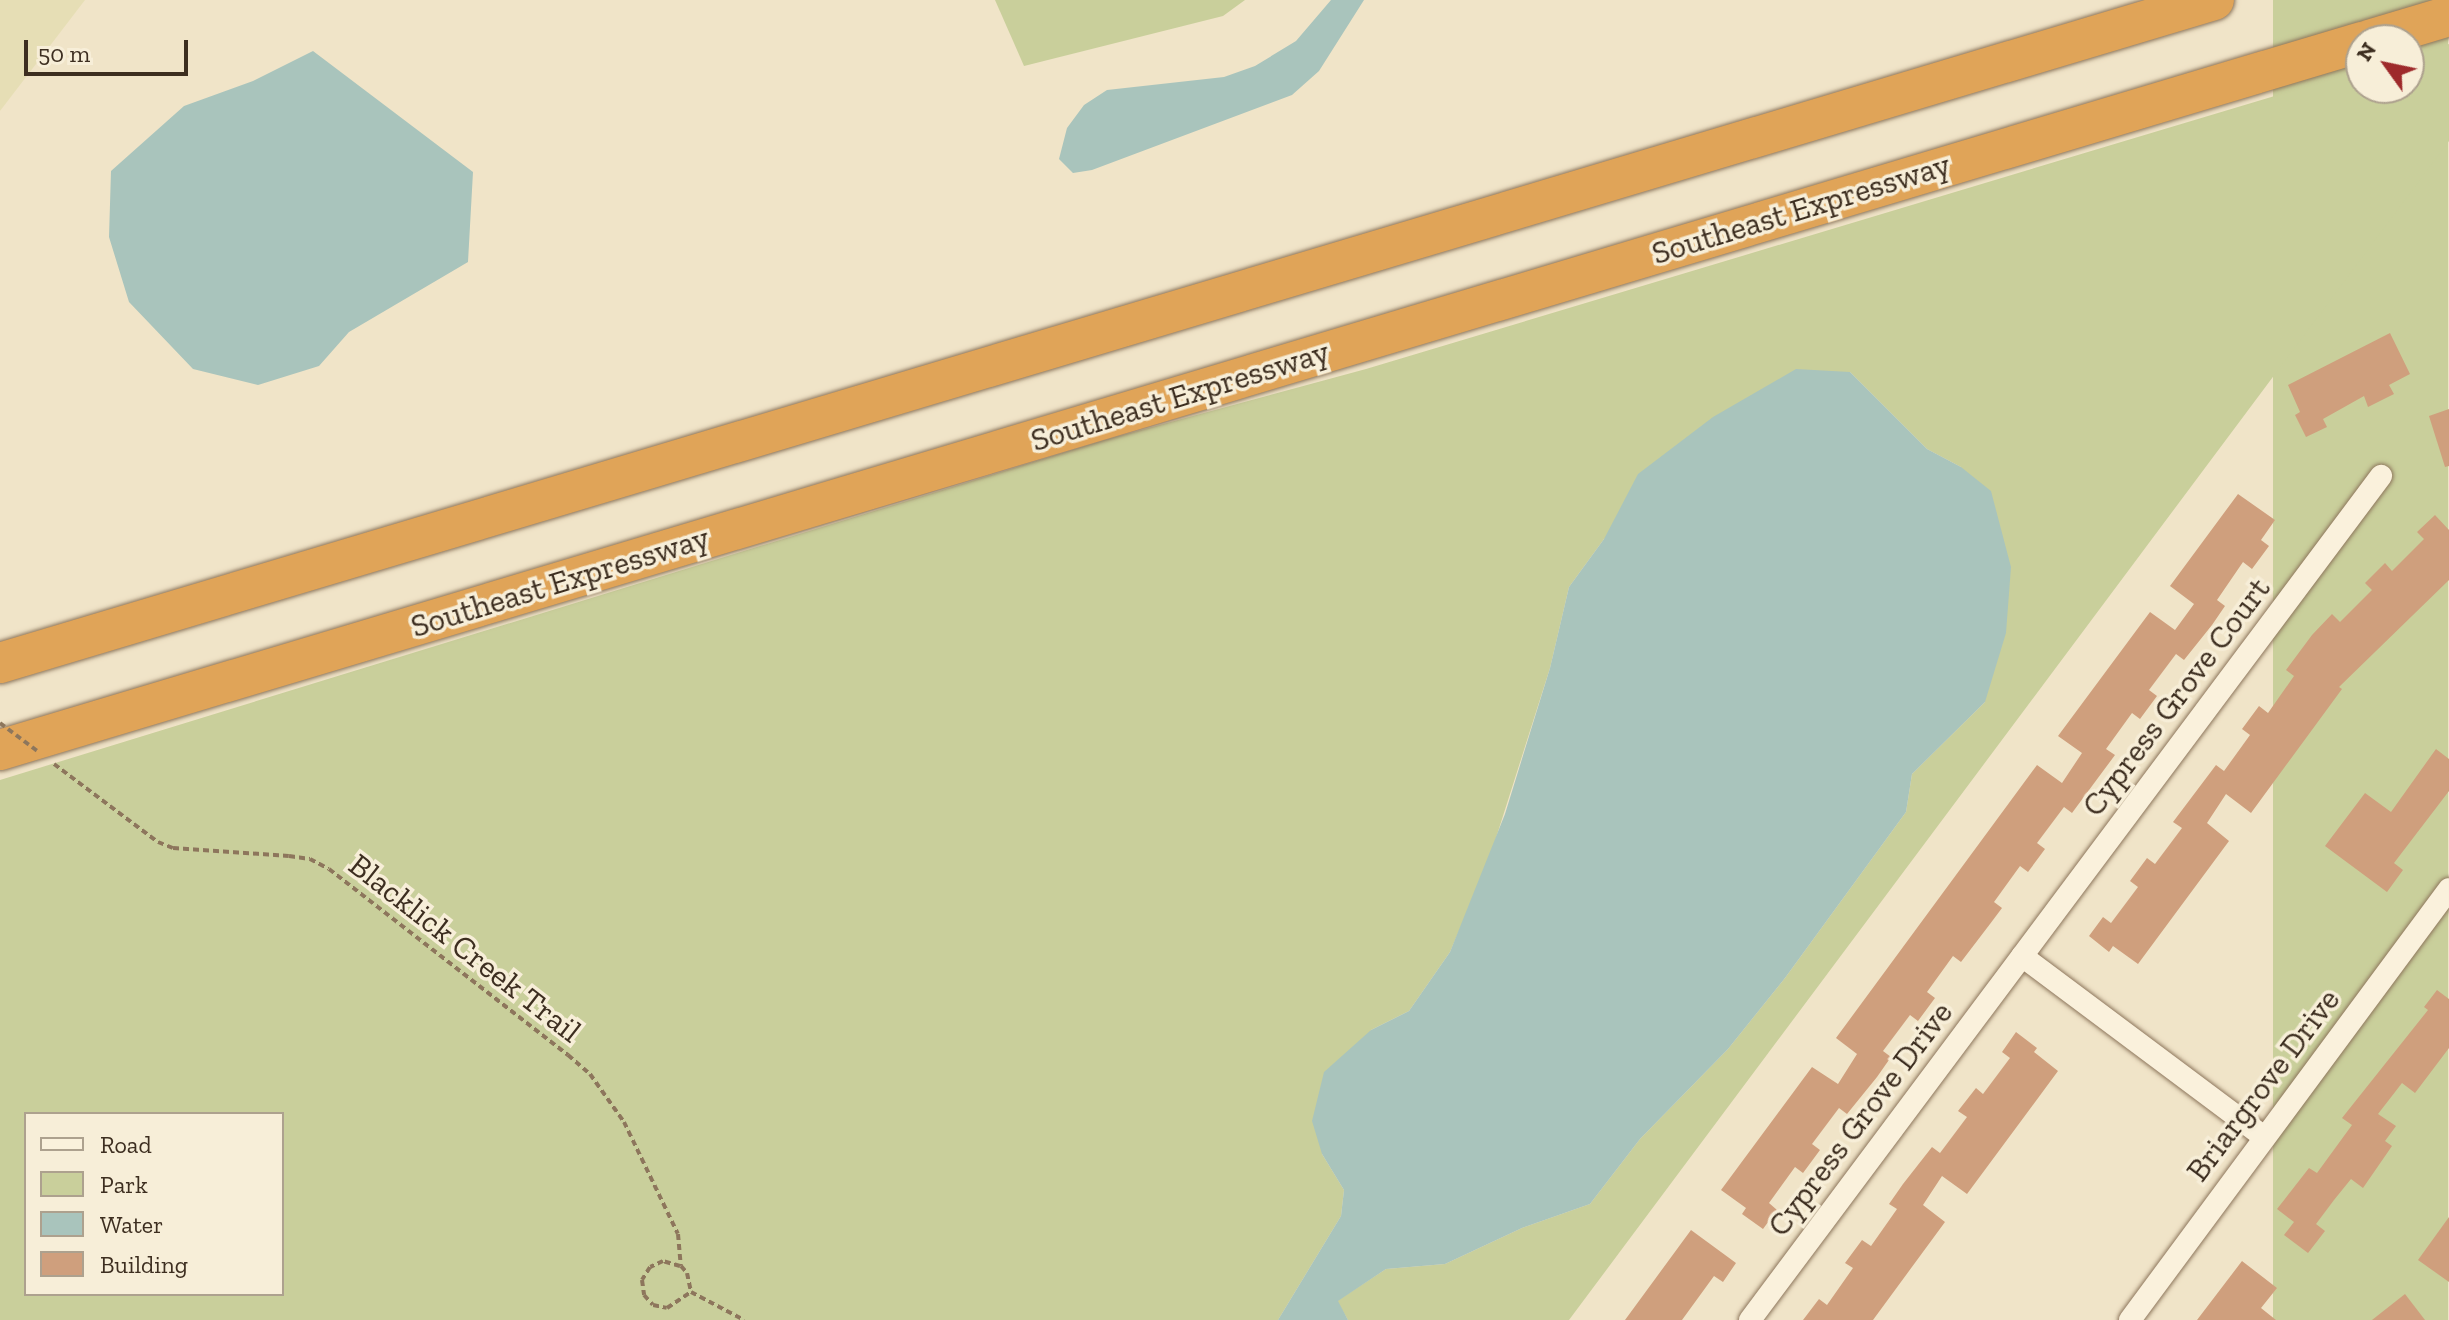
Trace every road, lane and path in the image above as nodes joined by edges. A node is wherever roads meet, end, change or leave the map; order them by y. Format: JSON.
{"nodes":[{"id":1,"x":2214,"y":0,"type":"edge"},
{"id":2,"x":2449,"y":16,"type":"edge"},
{"id":3,"x":2422,"y":24,"type":"edge"},
{"id":4,"x":2345,"y":47,"type":"edge"},
{"id":5,"x":2381,"y":476,"type":"dead end"},
{"id":6,"x":0,"y":663,"type":"edge"},
{"id":7,"x":0,"y":723,"type":"edge"},
{"id":8,"x":0,"y":750,"type":"edge"},
{"id":9,"x":2449,"y":889,"type":"edge"},
{"id":10,"x":2022,"y":956,"type":"junction"},
{"id":11,"x":2264,"y":1137,"type":"junction"},
{"id":12,"x":681,"y":1266,"type":"junction"},
{"id":13,"x":691,"y":1292,"type":"junction"},
{"id":14,"x":744,"y":1320,"type":"edge"},
{"id":15,"x":1750,"y":1320,"type":"edge"},
{"id":16,"x":2130,"y":1320,"type":"edge"}],
"edges":[{"from":1,"to":6,"type":"highway"},
{"from":2,"to":3,"type":"highway"},
{"from":4,"to":8,"type":"highway","name":"Southeast Expressway"},
{"from":5,"to":10,"type":"street","name":"Cypress Grove Court"},
{"from":7,"to":12,"type":"path","name":"Blacklick Creek Trail","bridge":true},
{"from":9,"to":11,"type":"street","name":"Briargrove Drive"},
{"from":10,"to":11,"type":"street"},
{"from":10,"to":15,"type":"street","name":"Cypress Grove Drive"},
{"from":11,"to":16,"type":"street","name":"Briargrove Drive"},
{"from":12,"to":13,"type":"path","name":"Blacklick Creek Trail"},
{"from":12,"to":13,"type":"path"},
{"from":13,"to":14,"type":"path"}]}
